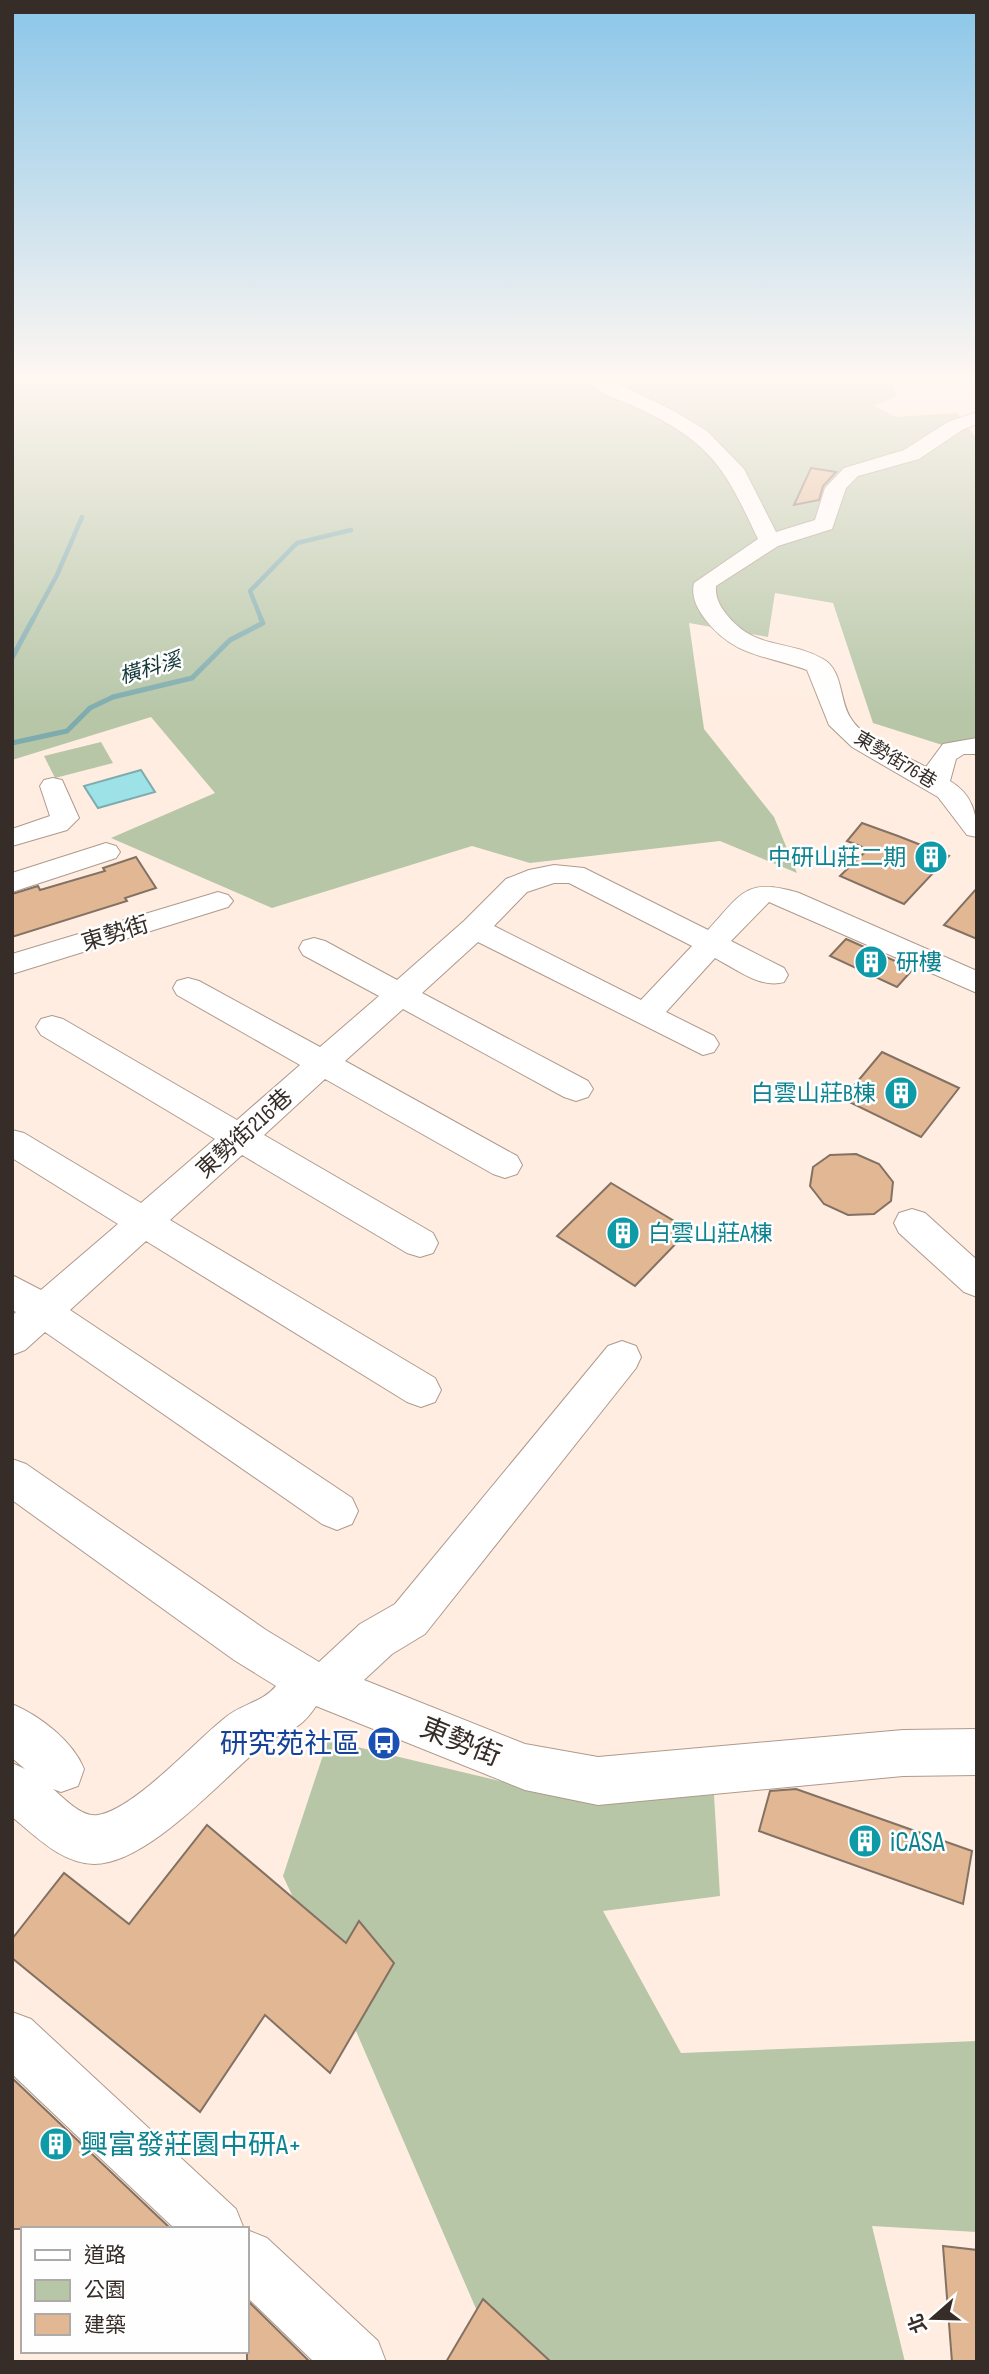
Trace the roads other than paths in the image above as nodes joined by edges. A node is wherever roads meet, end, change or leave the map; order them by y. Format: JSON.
{"nodes":[{"id":1,"x":745,"y":493,"type":"edge"},
{"id":2,"x":834,"y":493,"type":"edge"},
{"id":3,"x":770,"y":541,"type":"junction"},
{"id":4,"x":977,"y":746,"type":"edge"},
{"id":5,"x":936,"y":783,"type":"junction"},
{"id":6,"x":53,"y":786,"type":"dead end"},
{"id":7,"x":977,"y":829,"type":"edge"},
{"id":8,"x":12,"y":838,"type":"edge"},
{"id":9,"x":106,"y":852,"type":"dead end"},
{"id":10,"x":12,"y":883,"type":"edge"},
{"id":11,"x":218,"y":901,"type":"dead end"},
{"id":12,"x":475,"y":928,"type":"junction"},
{"id":13,"x":710,"y":944,"type":"junction"},
{"id":14,"x":314,"y":948,"type":"dead end"},
{"id":15,"x":12,"y":964,"type":"edge"},
{"id":16,"x":773,"y":975,"type":"dead end"},
{"id":17,"x":977,"y":983,"type":"edge"},
{"id":18,"x":188,"y":988,"type":"dead end"},
{"id":19,"x":400,"y":995,"type":"junction"},
{"id":20,"x":645,"y":1015,"type":"junction"},
{"id":21,"x":52,"y":1027,"type":"dead end"},
{"id":22,"x":703,"y":1044,"type":"dead end"},
{"id":23,"x":323,"y":1063,"type":"junction"},
{"id":24,"x":576,"y":1089,"type":"dead end"},
{"id":25,"x":239,"y":1137,"type":"junction"},
{"id":26,"x":12,"y":1142,"type":"edge"},
{"id":27,"x":505,"y":1165,"type":"dead end"},
{"id":28,"x":144,"y":1222,"type":"junction"},
{"id":29,"x":912,"y":1223,"type":"dead end"},
{"id":30,"x":420,"y":1243,"type":"dead end"},
{"id":31,"x":977,"y":1282,"type":"edge"},
{"id":32,"x":28,"y":1301,"type":"edge"},
{"id":33,"x":12,"y":1339,"type":"edge"},
{"id":34,"x":622,"y":1357,"type":"dead end"},
{"id":35,"x":421,"y":1390,"type":"dead end"},
{"id":36,"x":12,"y":1478,"type":"edge"},
{"id":37,"x":337,"y":1511,"type":"dead end"},
{"id":38,"x":317,"y":1683,"type":"junction"},
{"id":39,"x":12,"y":1727,"type":"edge"},
{"id":40,"x":977,"y":1752,"type":"edge"},
{"id":41,"x":61,"y":1769,"type":"dead end"},
{"id":42,"x":12,"y":1787,"type":"edge"},
{"id":43,"x":12,"y":2038,"type":"edge"},
{"id":44,"x":214,"y":2227,"type":"edge"},
{"id":45,"x":248,"y":2259,"type":"edge"},
{"id":46,"x":357,"y":2362,"type":"edge"}],
"edges":[{"from":1,"to":3,"type":"street"},
{"from":2,"to":3,"type":"street"},
{"from":3,"to":5,"type":"street","name":"東勢街76巷"},
{"from":4,"to":5,"type":"street"},
{"from":5,"to":7,"type":"street","name":"東勢街76巷"},
{"from":6,"to":8,"type":"street"},
{"from":9,"to":10,"type":"street"},
{"from":11,"to":15,"type":"street","name":"東勢街"},
{"from":12,"to":13,"type":"street","name":"東勢街216巷"},
{"from":12,"to":19,"type":"street","name":"東勢街216巷"},
{"from":12,"to":20,"type":"street"},
{"from":13,"to":16,"type":"street","name":"東勢街216巷"},
{"from":13,"to":17,"type":"street"},
{"from":13,"to":20,"type":"street"},
{"from":14,"to":19,"type":"street"},
{"from":18,"to":23,"type":"street"},
{"from":19,"to":23,"type":"street","name":"東勢街216巷"},
{"from":19,"to":24,"type":"street"},
{"from":20,"to":22,"type":"street"},
{"from":21,"to":25,"type":"street"},
{"from":23,"to":25,"type":"street","name":"東勢街216巷"},
{"from":23,"to":27,"type":"street"},
{"from":25,"to":28,"type":"street","name":"東勢街216巷"},
{"from":25,"to":30,"type":"street"},
{"from":26,"to":28,"type":"street"},
{"from":28,"to":32,"type":"street","name":"東勢街216巷"},
{"from":28,"to":35,"type":"street"},
{"from":29,"to":31,"type":"street"},
{"from":32,"to":33,"type":"street","name":"東勢街216巷"},
{"from":32,"to":37,"type":"street"},
{"from":34,"to":38,"type":"street"},
{"from":36,"to":38,"type":"street","name":"東勢街"},
{"from":38,"to":40,"type":"street","name":"東勢街"},
{"from":38,"to":42,"type":"street"},
{"from":39,"to":41,"type":"street"},
{"from":43,"to":44,"type":"street"},
{"from":45,"to":46,"type":"street"}]}
